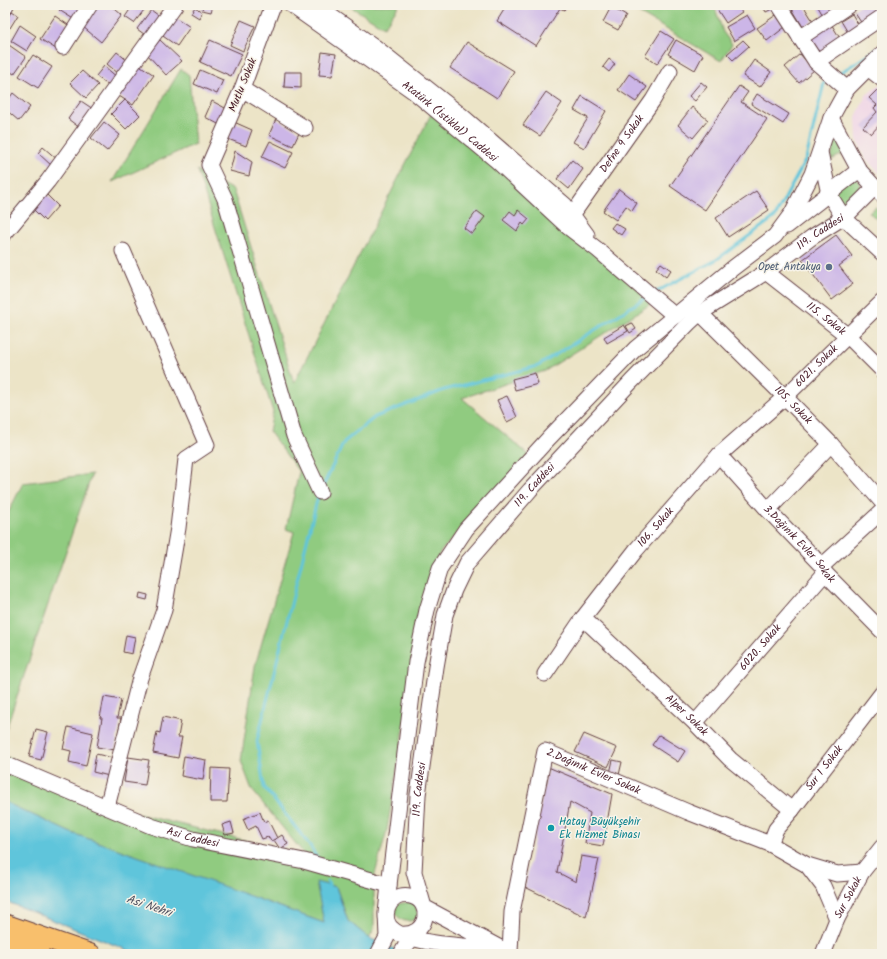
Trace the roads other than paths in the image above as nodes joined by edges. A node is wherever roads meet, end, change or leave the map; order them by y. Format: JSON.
{"nodes":[{"id":1,"x":90,"y":5,"type":"edge"},
{"id":2,"x":175,"y":5,"type":"edge"},
{"id":3,"x":273,"y":5,"type":"edge"},
{"id":4,"x":291,"y":5,"type":"edge"},
{"id":5,"x":315,"y":5,"type":"edge"},
{"id":6,"x":779,"y":5,"type":"edge"},
{"id":7,"x":849,"y":5,"type":"edge"},
{"id":8,"x":882,"y":17,"type":"edge"},
{"id":9,"x":800,"y":38,"type":"junction"},
{"id":10,"x":63,"y":47,"type":"dead end"},
{"id":11,"x":882,"y":54,"type":"edge"},
{"id":12,"x":821,"y":66,"type":"junction"},
{"id":13,"x":868,"y":68,"type":"junction"},
{"id":14,"x":670,"y":71,"type":"dead end"},
{"id":15,"x":882,"y":79,"type":"edge"},
{"id":16,"x":843,"y":86,"type":"junction"},
{"id":17,"x":242,"y":89,"type":"junction"},
{"id":18,"x":831,"y":118,"type":"junction"},
{"id":19,"x":305,"y":128,"type":"dead end"},
{"id":20,"x":820,"y":151,"type":"junction"},
{"id":21,"x":859,"y":170,"type":"junction"},
{"id":22,"x":879,"y":191,"type":"edge"},
{"id":23,"x":829,"y":194,"type":"junction"},
{"id":24,"x":572,"y":215,"type":"junction"},
{"id":25,"x":843,"y":217,"type":"junction"},
{"id":26,"x":5,"y":233,"type":"edge"},
{"id":27,"x":776,"y":236,"type":"junction"},
{"id":28,"x":598,"y":250,"type":"junction"},
{"id":29,"x":123,"y":251,"type":"dead end"},
{"id":30,"x":882,"y":254,"type":"edge"},
{"id":31,"x":766,"y":272,"type":"junction"},
{"id":32,"x":882,"y":302,"type":"edge"},
{"id":33,"x":700,"y":313,"type":"junction"},
{"id":34,"x":675,"y":316,"type":"junction"},
{"id":35,"x":848,"y":336,"type":"junction"},
{"id":36,"x":882,"y":370,"type":"edge"},
{"id":37,"x":785,"y":397,"type":"junction"},
{"id":38,"x":831,"y":444,"type":"junction"},
{"id":39,"x":719,"y":455,"type":"junction"},
{"id":40,"x":320,"y":492,"type":"dead end"},
{"id":41,"x":882,"y":502,"type":"edge"},
{"id":42,"x":768,"y":510,"type":"junction"},
{"id":43,"x":882,"y":511,"type":"edge"},
{"id":44,"x":824,"y":569,"type":"junction"},
{"id":45,"x":583,"y":618,"type":"junction"},
{"id":46,"x":882,"y":632,"type":"edge"},
{"id":47,"x":545,"y":674,"type":"dead end"},
{"id":48,"x":882,"y":694,"type":"edge"},
{"id":49,"x":695,"y":723,"type":"junction"},
{"id":50,"x":5,"y":764,"type":"edge"},
{"id":51,"x":107,"y":807,"type":"junction"},
{"id":52,"x":792,"y":810,"type":"junction"},
{"id":53,"x":770,"y":844,"type":"junction"},
{"id":54,"x":882,"y":847,"type":"edge"},
{"id":55,"x":807,"y":865,"type":"junction"},
{"id":56,"x":862,"y":872,"type":"junction"},
{"id":57,"x":389,"y":885,"type":"junction"},
{"id":58,"x":424,"y":907,"type":"junction"},
{"id":59,"x":386,"y":913,"type":"junction"},
{"id":60,"x":837,"y":919,"type":"junction"},
{"id":61,"x":5,"y":924,"type":"edge"},
{"id":62,"x":5,"y":941,"type":"edge"},
{"id":63,"x":401,"y":942,"type":"edge"},
{"id":64,"x":511,"y":952,"type":"edge"},
{"id":65,"x":40,"y":954,"type":"edge"},
{"id":66,"x":91,"y":954,"type":"edge"},
{"id":67,"x":378,"y":954,"type":"edge"},
{"id":68,"x":823,"y":954,"type":"edge"}],
"edges":[{"from":1,"to":10,"type":"street"},
{"from":2,"to":26,"type":"street"},
{"from":3,"to":17,"type":"street","name":"Mutlu Sokak"},
{"from":4,"to":28,"type":"street","name":"Atatürk (İstiklal) Caddesi"},
{"from":5,"to":24,"type":"street","name":"Atatürk (İstiklal) Caddesi"},
{"from":6,"to":9,"type":"street"},
{"from":7,"to":9,"type":"street"},
{"from":8,"to":12,"type":"street"},
{"from":9,"to":12,"type":"street"},
{"from":11,"to":13,"type":"street","name":"119. Caddesi"},
{"from":12,"to":16,"type":"street"},
{"from":13,"to":15,"type":"street"},
{"from":13,"to":16,"type":"street","name":"119. Caddesi"},
{"from":14,"to":24,"type":"street","name":"Defne 9 Sokak"},
{"from":16,"to":18,"type":"street","name":"119. Caddesi"},
{"from":17,"to":19,"type":"street"},
{"from":17,"to":40,"type":"street","name":"Mutlu Sokak"},
{"from":18,"to":20,"type":"street","name":"119. Caddesi"},
{"from":18,"to":21,"type":"street"},
{"from":20,"to":23,"type":"street"},
{"from":20,"to":27,"type":"street","name":"119. Caddesi"},
{"from":21,"to":22,"type":"street"},
{"from":21,"to":23,"type":"street","name":"119. Caddesi"},
{"from":22,"to":25,"type":"street","name":"119. Caddesi"},
{"from":23,"to":25,"type":"street"},
{"from":23,"to":27,"type":"street","name":"119. Caddesi"},
{"from":24,"to":28,"type":"street","name":"Atatürk (İstiklal) Caddesi"},
{"from":25,"to":30,"type":"street"},
{"from":25,"to":31,"type":"street","name":"119. Caddesi"},
{"from":27,"to":34,"type":"street","name":"119. Caddesi"},
{"from":28,"to":34,"type":"street","name":"Atatürk (İstiklal) Caddesi"},
{"from":29,"to":51,"type":"street"},
{"from":31,"to":33,"type":"street","name":"119. Caddesi"},
{"from":31,"to":35,"type":"street","name":"115. Sokak"},
{"from":32,"to":35,"type":"street","name":"6021. Sokak"},
{"from":33,"to":37,"type":"street","name":"105. Sokak"},
{"from":33,"to":58,"type":"street","name":"119. Caddesi"},
{"from":34,"to":57,"type":"street","name":"119. Caddesi"},
{"from":35,"to":36,"type":"street","name":"115. Sokak"},
{"from":35,"to":37,"type":"street","name":"6021. Sokak"},
{"from":37,"to":38,"type":"street","name":"105. Sokak"},
{"from":37,"to":39,"type":"street","name":"106. Sokak"},
{"from":38,"to":41,"type":"street","name":"105. Sokak"},
{"from":38,"to":42,"type":"street"},
{"from":39,"to":42,"type":"street","name":"3.Dağınık Evler Sokak"},
{"from":39,"to":45,"type":"street","name":"106. Sokak"},
{"from":42,"to":44,"type":"street","name":"3.Dağınık Evler Sokak"},
{"from":43,"to":44,"type":"street","name":"6020. Sokak"},
{"from":44,"to":46,"type":"street","name":"3.Dağınık Evler Sokak"},
{"from":44,"to":49,"type":"street","name":"6020. Sokak"},
{"from":45,"to":47,"type":"street","name":"106. Sokak"},
{"from":45,"to":49,"type":"street","name":"Alper Sokak"},
{"from":48,"to":52,"type":"street","name":"Sur 1 Sokak"},
{"from":49,"to":52,"type":"street","name":"Alper Sokak"},
{"from":50,"to":51,"type":"street","name":"Asi Caddesi"},
{"from":51,"to":57,"type":"street","name":"Asi Caddesi"},
{"from":52,"to":53,"type":"street","name":"Sur 1 Sokak"},
{"from":53,"to":55,"type":"street","name":"2.Dağınık Evler Sokak"},
{"from":53,"to":64,"type":"street","name":"2.Dağınık Evler Sokak"},
{"from":54,"to":56,"type":"street","name":"Sur Sokak"},
{"from":55,"to":56,"type":"street","name":"2.Dağınık Evler Sokak"},
{"from":55,"to":60,"type":"street","name":"2.Dağınık Evler Sokak"},
{"from":56,"to":60,"type":"street","name":"Sur Sokak"},
{"from":57,"to":59,"type":"street","name":"119. Caddesi"},
{"from":58,"to":59,"type":"street"},
{"from":58,"to":63,"type":"street"},
{"from":58,"to":64,"type":"street"},
{"from":59,"to":63,"type":"street","name":"119. Caddesi"},
{"from":60,"to":68,"type":"street","name":"Sur Sokak"},
{"from":61,"to":66,"type":"main road"},
{"from":62,"to":65,"type":"main road"},
{"from":63,"to":64,"type":"street"},
{"from":63,"to":67,"type":"street"}]}
